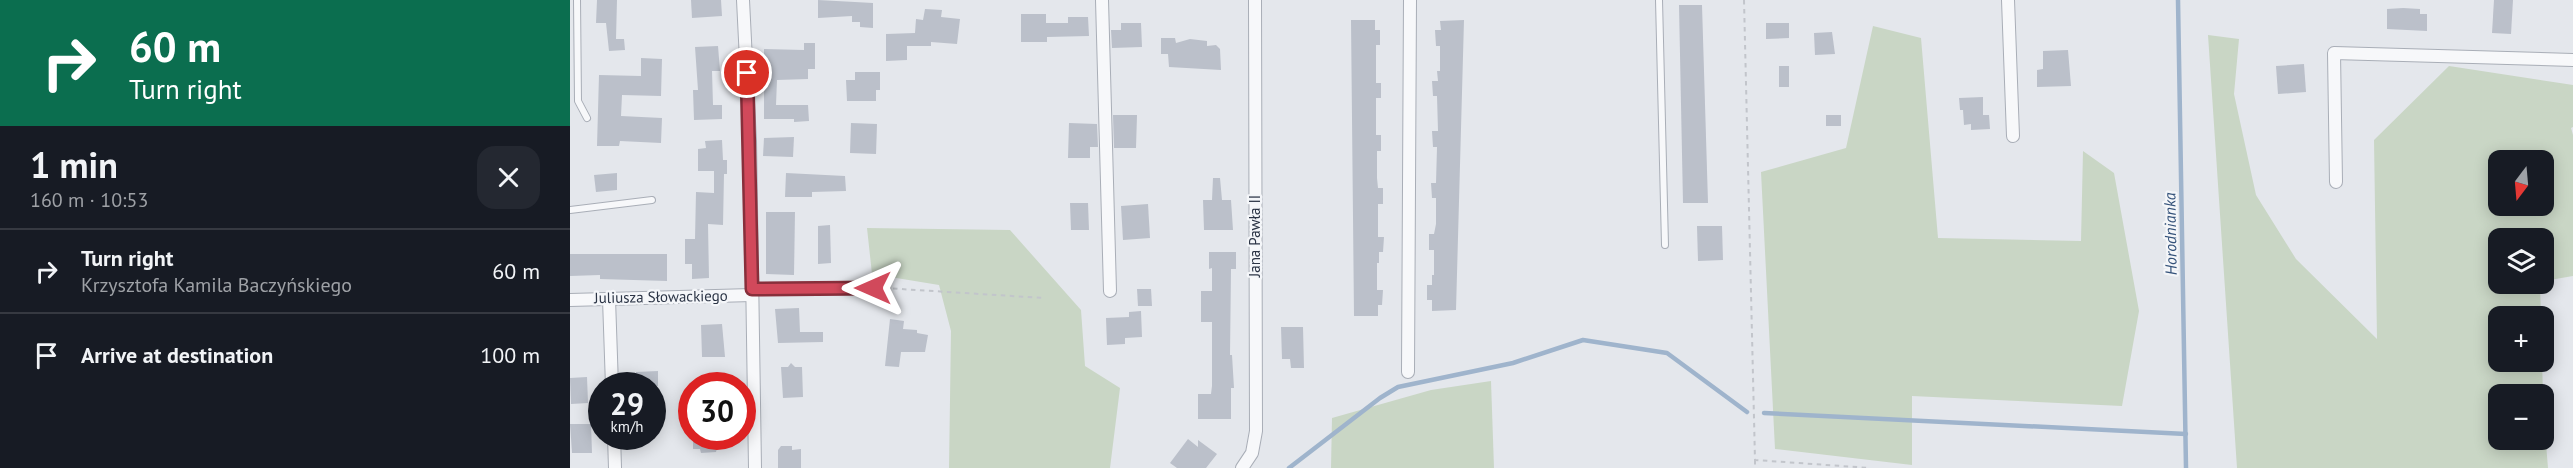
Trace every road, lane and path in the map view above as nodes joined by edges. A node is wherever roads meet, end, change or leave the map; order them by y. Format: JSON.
{"nodes":[{"id":1,"x":577,"y":0,"type":"edge"},
{"id":2,"x":743,"y":0,"type":"edge"},
{"id":3,"x":1102,"y":0,"type":"edge"},
{"id":4,"x":1255,"y":0,"type":"edge"},
{"id":5,"x":1410,"y":0,"type":"edge"},
{"id":6,"x":1659,"y":0,"type":"edge"},
{"id":7,"x":1744,"y":0,"type":"edge"},
{"id":8,"x":2008,"y":0,"type":"edge"},
{"id":9,"x":2573,"y":60,"type":"edge"},
{"id":10,"x":587,"y":118,"type":"dead end"},
{"id":11,"x":2013,"y":135,"type":"dead end"},
{"id":12,"x":2336,"y":182,"type":"dead end"},
{"id":13,"x":652,"y":200,"type":"dead end"},
{"id":14,"x":570,"y":210,"type":"edge"},
{"id":15,"x":1665,"y":245,"type":"dead end"},
{"id":16,"x":873,"y":288,"type":"joint"},
{"id":17,"x":1110,"y":291,"type":"dead end"},
{"id":18,"x":752,"y":292,"type":"junction"},
{"id":19,"x":609,"y":298,"type":"junction"},
{"id":20,"x":1044,"y":298,"type":"dead end"},
{"id":21,"x":570,"y":300,"type":"edge"},
{"id":22,"x":612,"y":372,"type":"edge"},
{"id":23,"x":1408,"y":372,"type":"dead end"},
{"id":24,"x":614,"y":450,"type":"edge"},
{"id":25,"x":1755,"y":460,"type":"junction"},
{"id":26,"x":615,"y":468,"type":"edge"},
{"id":27,"x":755,"y":468,"type":"edge"},
{"id":28,"x":1242,"y":468,"type":"edge"},
{"id":29,"x":1755,"y":468,"type":"edge"},
{"id":30,"x":1870,"y":468,"type":"edge"}],
"edges":[{"from":1,"to":10,"type":"lane"},
{"from":2,"to":18,"type":"street"},
{"from":3,"to":17,"type":"street"},
{"from":4,"to":28,"type":"street","name":"Jana Pawła II"},
{"from":5,"to":23,"type":"street"},
{"from":6,"to":15,"type":"lane"},
{"from":7,"to":25,"type":"path"},
{"from":8,"to":11,"type":"street"},
{"from":9,"to":12,"type":"street"},
{"from":13,"to":14,"type":"lane"},
{"from":16,"to":18,"type":"street","name":"Juliusza Słowackiego"},
{"from":16,"to":20,"type":"path"},
{"from":18,"to":19,"type":"street","name":"Juliusza Słowackiego"},
{"from":18,"to":27,"type":"street"},
{"from":19,"to":21,"type":"street","name":"Juliusza Słowackiego"},
{"from":19,"to":22,"type":"street"},
{"from":24,"to":26,"type":"street"},
{"from":25,"to":29,"type":"path"},
{"from":25,"to":30,"type":"path"}]}
